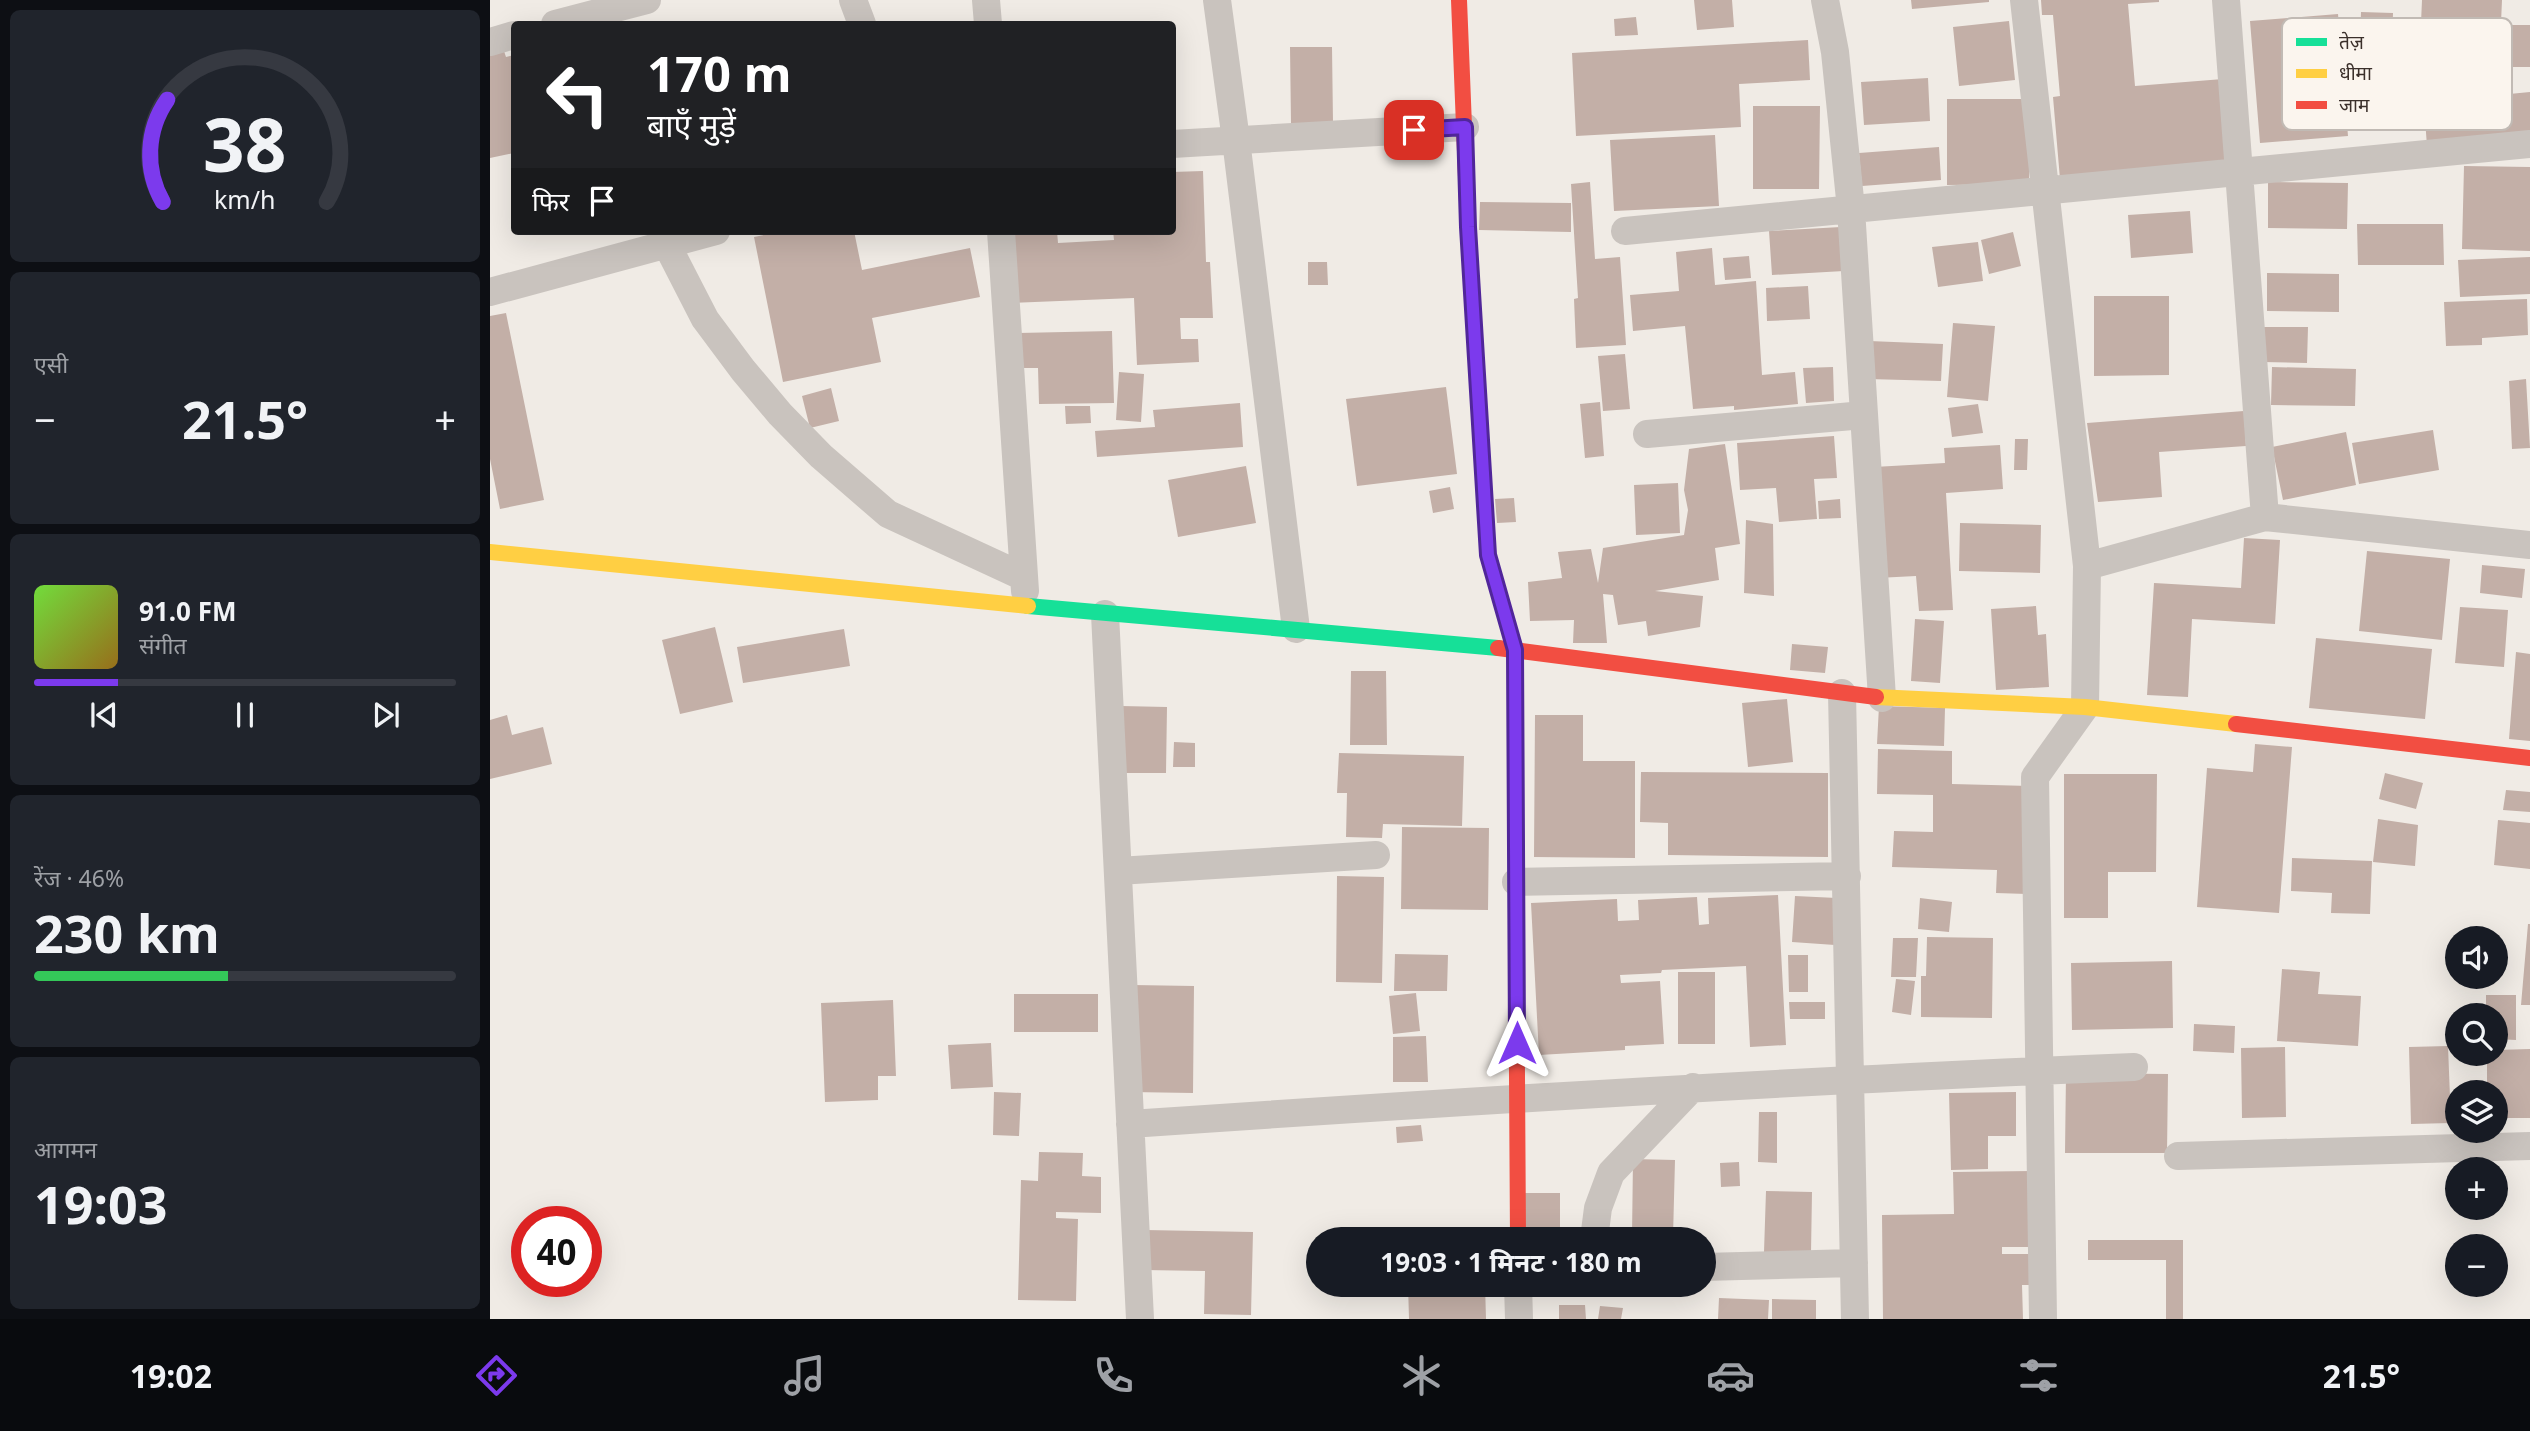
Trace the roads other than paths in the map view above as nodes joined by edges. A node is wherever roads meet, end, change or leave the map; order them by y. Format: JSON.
{"nodes":[{"id":1,"x":647,"y":0,"type":"edge"},
{"id":2,"x":853,"y":0,"type":"edge"},
{"id":3,"x":986,"y":0,"type":"edge"},
{"id":4,"x":1217,"y":0,"type":"edge"},
{"id":5,"x":1459,"y":0,"type":"edge"},
{"id":6,"x":1825,"y":0,"type":"edge"},
{"id":7,"x":2024,"y":0,"type":"edge"},
{"id":8,"x":2226,"y":0,"type":"edge"},
{"id":9,"x":607,"y":12,"type":"edge"},
{"id":10,"x":568,"y":21,"type":"edge"},
{"id":11,"x":861,"y":21,"type":"edge"},
{"id":12,"x":988,"y":21,"type":"edge"},
{"id":13,"x":511,"y":36,"type":"edge"},
{"id":14,"x":490,"y":42,"type":"edge"},
{"id":15,"x":1465,"y":127,"type":"junction"},
{"id":16,"x":1236,"y":140,"type":"junction"},
{"id":17,"x":1176,"y":144,"type":"edge"},
{"id":18,"x":2530,"y":144,"type":"edge"},
{"id":19,"x":2238,"y":172,"type":"junction"},
{"id":20,"x":2045,"y":190,"type":"junction"},
{"id":21,"x":1851,"y":209,"type":"junction"},
{"id":22,"x":1625,"y":231,"type":"dead end"},
{"id":23,"x":687,"y":235,"type":"edge"},
{"id":24,"x":1001,"y":235,"type":"edge"},
{"id":25,"x":665,"y":238,"type":"edge"},
{"id":26,"x":490,"y":292,"type":"edge"},
{"id":27,"x":1864,"y":415,"type":"junction"},
{"id":28,"x":1647,"y":434,"type":"dead end"},
{"id":29,"x":2265,"y":517,"type":"junction"},
{"id":30,"x":2530,"y":545,"type":"edge"},
{"id":31,"x":490,"y":552,"type":"edge"},
{"id":32,"x":2087,"y":566,"type":"junction"},
{"id":33,"x":1024,"y":577,"type":"junction"},
{"id":34,"x":1026,"y":606,"type":"junction"},
{"id":35,"x":1105,"y":614,"type":"junction"},
{"id":36,"x":1296,"y":629,"type":"junction"},
{"id":37,"x":1515,"y":650,"type":"junction"},
{"id":38,"x":1842,"y":693,"type":"junction"},
{"id":39,"x":1882,"y":698,"type":"junction"},
{"id":40,"x":2085,"y":707,"type":"junction"},
{"id":41,"x":2530,"y":758,"type":"edge"},
{"id":42,"x":1376,"y":855,"type":"dead end"},
{"id":43,"x":1118,"y":871,"type":"junction"},
{"id":44,"x":1847,"y":876,"type":"junction"},
{"id":45,"x":1516,"y":882,"type":"junction"},
{"id":46,"x":2134,"y":1067,"type":"dead end"},
{"id":47,"x":2039,"y":1071,"type":"junction"},
{"id":48,"x":1851,"y":1079,"type":"junction"},
{"id":49,"x":1693,"y":1087,"type":"junction"},
{"id":50,"x":1517,"y":1097,"type":"junction"},
{"id":51,"x":1130,"y":1124,"type":"junction"},
{"id":52,"x":2530,"y":1146,"type":"edge"},
{"id":53,"x":2178,"y":1156,"type":"dead end"},
{"id":54,"x":1518,"y":1227,"type":"edge"},
{"id":55,"x":1596,"y":1227,"type":"edge"},
{"id":56,"x":1854,"y":1263,"type":"junction"},
{"id":57,"x":1716,"y":1267,"type":"edge"},
{"id":58,"x":1518,"y":1297,"type":"edge"},
{"id":59,"x":1140,"y":1319,"type":"edge"},
{"id":60,"x":1519,"y":1319,"type":"edge"},
{"id":61,"x":1855,"y":1319,"type":"edge"},
{"id":62,"x":2043,"y":1319,"type":"edge"}],
"edges":[{"from":1,"to":9,"type":"street"},
{"from":2,"to":11,"type":"street"},
{"from":3,"to":12,"type":"street"},
{"from":4,"to":16,"type":"street"},
{"from":5,"to":15,"type":"street"},
{"from":6,"to":21,"type":"street"},
{"from":7,"to":20,"type":"street"},
{"from":8,"to":19,"type":"street"},
{"from":9,"to":10,"type":"street"},
{"from":13,"to":14,"type":"street"},
{"from":15,"to":16,"type":"street"},
{"from":15,"to":37,"type":"street"},
{"from":16,"to":17,"type":"street"},
{"from":16,"to":36,"type":"street"},
{"from":18,"to":19,"type":"street"},
{"from":19,"to":20,"type":"street"},
{"from":19,"to":29,"type":"street"},
{"from":20,"to":21,"type":"street"},
{"from":20,"to":32,"type":"street"},
{"from":21,"to":22,"type":"street"},
{"from":21,"to":27,"type":"street"},
{"from":23,"to":25,"type":"street"},
{"from":24,"to":33,"type":"street"},
{"from":25,"to":26,"type":"street"},
{"from":25,"to":33,"type":"street"},
{"from":27,"to":28,"type":"street"},
{"from":27,"to":39,"type":"street"},
{"from":29,"to":30,"type":"street"},
{"from":29,"to":32,"type":"street"},
{"from":31,"to":34,"type":"street"},
{"from":32,"to":40,"type":"street"},
{"from":33,"to":34,"type":"street"},
{"from":34,"to":35,"type":"street"},
{"from":35,"to":36,"type":"street"},
{"from":35,"to":43,"type":"street"},
{"from":36,"to":37,"type":"street"},
{"from":37,"to":38,"type":"street"},
{"from":37,"to":45,"type":"street"},
{"from":38,"to":39,"type":"street"},
{"from":38,"to":44,"type":"street"},
{"from":39,"to":40,"type":"street"},
{"from":40,"to":41,"type":"street"},
{"from":40,"to":47,"type":"street"},
{"from":42,"to":43,"type":"street"},
{"from":43,"to":51,"type":"street"},
{"from":44,"to":45,"type":"street"},
{"from":44,"to":48,"type":"street"},
{"from":45,"to":50,"type":"street"},
{"from":46,"to":47,"type":"street"},
{"from":47,"to":48,"type":"street"},
{"from":47,"to":62,"type":"street"},
{"from":48,"to":49,"type":"street"},
{"from":48,"to":56,"type":"street"},
{"from":49,"to":50,"type":"street"},
{"from":49,"to":55,"type":"street"},
{"from":50,"to":51,"type":"street"},
{"from":50,"to":54,"type":"street"},
{"from":51,"to":59,"type":"street"},
{"from":52,"to":53,"type":"street"},
{"from":56,"to":57,"type":"street"},
{"from":56,"to":61,"type":"street"},
{"from":58,"to":60,"type":"street"}]}
